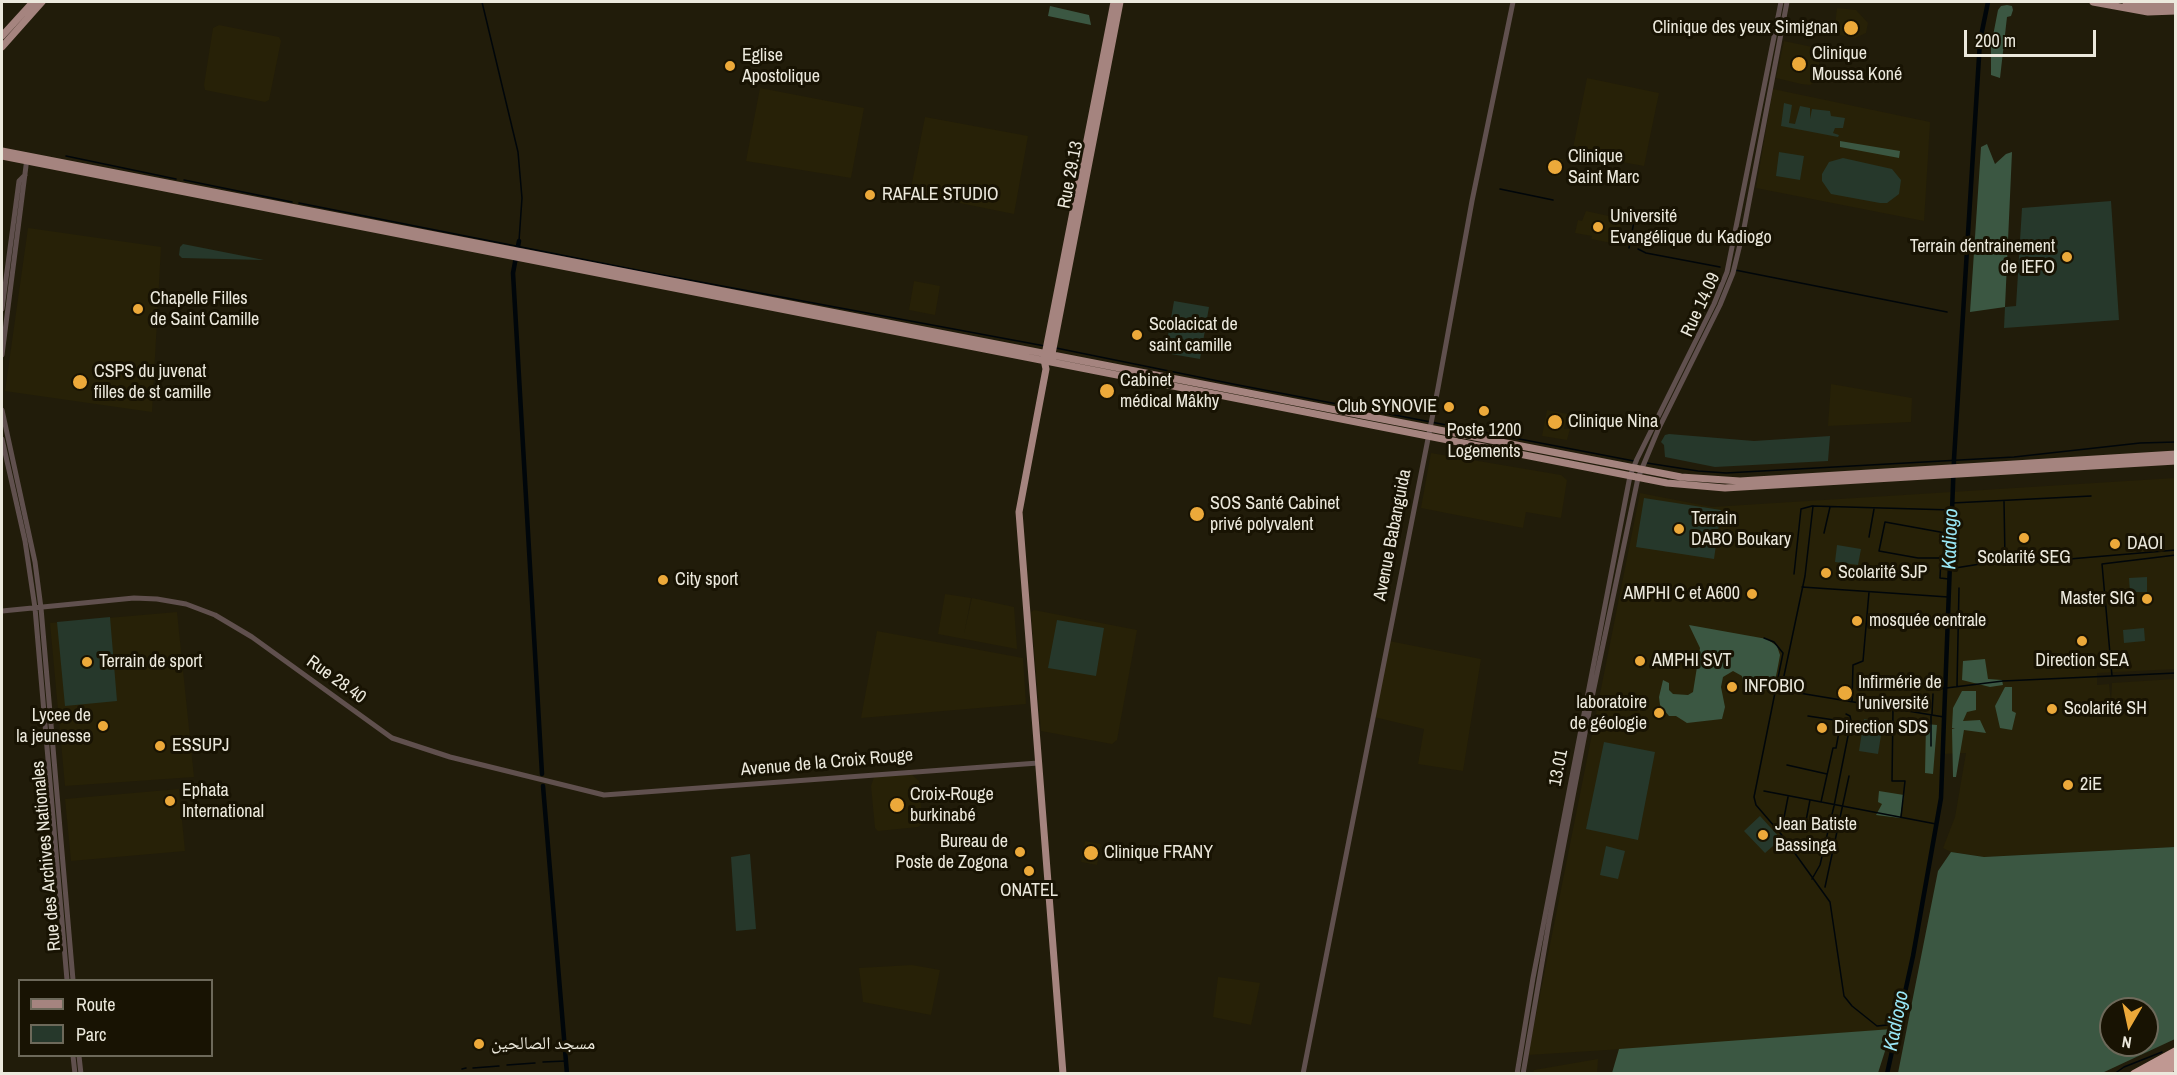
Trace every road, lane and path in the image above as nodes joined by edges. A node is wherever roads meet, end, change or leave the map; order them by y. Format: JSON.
{"nodes":[{"id":1,"x":33,"y":2,"type":"edge"},
{"id":2,"x":42,"y":2,"type":"edge"},
{"id":3,"x":1114,"y":2,"type":"edge"},
{"id":4,"x":1120,"y":2,"type":"edge"},
{"id":5,"x":1513,"y":2,"type":"edge"},
{"id":6,"x":1781,"y":2,"type":"edge"},
{"id":7,"x":1786,"y":2,"type":"edge"},
{"id":8,"x":2093,"y":2,"type":"edge"},
{"id":9,"x":2126,"y":2,"type":"edge"},
{"id":10,"x":2175,"y":6,"type":"edge"},
{"id":11,"x":2175,"y":11,"type":"edge"},
{"id":12,"x":2,"y":36,"type":"edge"},
{"id":13,"x":2,"y":47,"type":"edge"},
{"id":14,"x":2,"y":151,"type":"edge"},
{"id":15,"x":2,"y":156,"type":"edge"},
{"id":16,"x":27,"y":158,"type":"junction"},
{"id":17,"x":25,"y":175,"type":"junction"},
{"id":18,"x":2,"y":309,"type":"edge"},
{"id":19,"x":2,"y":355,"type":"edge"},
{"id":20,"x":1048,"y":357,"type":"junction"},
{"id":21,"x":2,"y":410,"type":"edge"},
{"id":22,"x":1429,"y":432,"type":"junction"},
{"id":23,"x":2,"y":439,"type":"edge"},
{"id":24,"x":2175,"y":454,"type":"edge"},
{"id":25,"x":2175,"y":461,"type":"edge"},
{"id":26,"x":1964,"y":470,"type":"junction"},
{"id":27,"x":1636,"y":474,"type":"junction"},
{"id":28,"x":38,"y":608,"type":"junction"},
{"id":29,"x":2,"y":611,"type":"edge"},
{"id":30,"x":1038,"y":763,"type":"junction"},
{"id":31,"x":618,"y":795,"type":"joint"},
{"id":32,"x":67,"y":979,"type":"edge"},
{"id":33,"x":73,"y":979,"type":"edge"},
{"id":34,"x":2175,"y":1051,"type":"edge"},
{"id":35,"x":73,"y":1057,"type":"edge"},
{"id":36,"x":79,"y":1057,"type":"edge"},
{"id":37,"x":2175,"y":1059,"type":"edge"},
{"id":38,"x":2175,"y":1065,"type":"edge"},
{"id":39,"x":2146,"y":1071,"type":"edge"},
{"id":40,"x":75,"y":1074,"type":"edge"},
{"id":41,"x":81,"y":1074,"type":"edge"},
{"id":42,"x":1063,"y":1074,"type":"edge"},
{"id":43,"x":1303,"y":1074,"type":"edge"},
{"id":44,"x":1517,"y":1074,"type":"edge"},
{"id":45,"x":1523,"y":1074,"type":"edge"},
{"id":46,"x":2132,"y":1074,"type":"edge"},
{"id":47,"x":2163,"y":1074,"type":"edge"}],
"edges":[{"from":1,"to":12,"type":"main road"},
{"from":2,"to":13,"type":"main road"},
{"from":3,"to":20,"type":"main road"},
{"from":4,"to":20,"type":"main road","name":"Rue 29.13"},
{"from":5,"to":22,"type":"street","name":"Avenue Babanguida"},
{"from":6,"to":27,"type":"street","name":"Rue 14.09"},
{"from":7,"to":27,"type":"street","name":"Rue 14.09"},
{"from":8,"to":11,"type":"main road"},
{"from":9,"to":10,"type":"main road"},
{"from":14,"to":16,"type":"main road"},
{"from":15,"to":16,"type":"main road"},
{"from":16,"to":17,"type":"street"},
{"from":16,"to":20,"type":"main road"},
{"from":17,"to":18,"type":"street"},
{"from":17,"to":19,"type":"street"},
{"from":20,"to":22,"type":"main road"},
{"from":20,"to":30,"type":"main road"},
{"from":21,"to":28,"type":"street","name":"Rue des Archives Nationales"},
{"from":22,"to":27,"type":"main road"},
{"from":22,"to":43,"type":"street","name":"Avenue Babanguida"},
{"from":23,"to":28,"type":"street","name":"Rue des Archives Nationales"},
{"from":24,"to":26,"type":"main road"},
{"from":25,"to":26,"type":"main road"},
{"from":26,"to":27,"type":"main road"},
{"from":27,"to":44,"type":"street","name":"13.01"},
{"from":27,"to":45,"type":"street","name":"13.01"},
{"from":28,"to":29,"type":"street","name":"Rue 28.40"},
{"from":28,"to":31,"type":"street","name":"Rue 28.40"},
{"from":28,"to":32,"type":"street","name":"Rue des Archives Nationales"},
{"from":28,"to":33,"type":"street","name":"Rue des Archives Nationales"},
{"from":30,"to":31,"type":"street","name":"Avenue de la Croix Rouge"},
{"from":30,"to":42,"type":"main road"},
{"from":34,"to":39,"type":"highway"},
{"from":35,"to":40,"type":"street"},
{"from":36,"to":41,"type":"street"},
{"from":37,"to":39,"type":"highway"},
{"from":38,"to":47,"type":"highway"},
{"from":39,"to":46,"type":"highway"}]}
